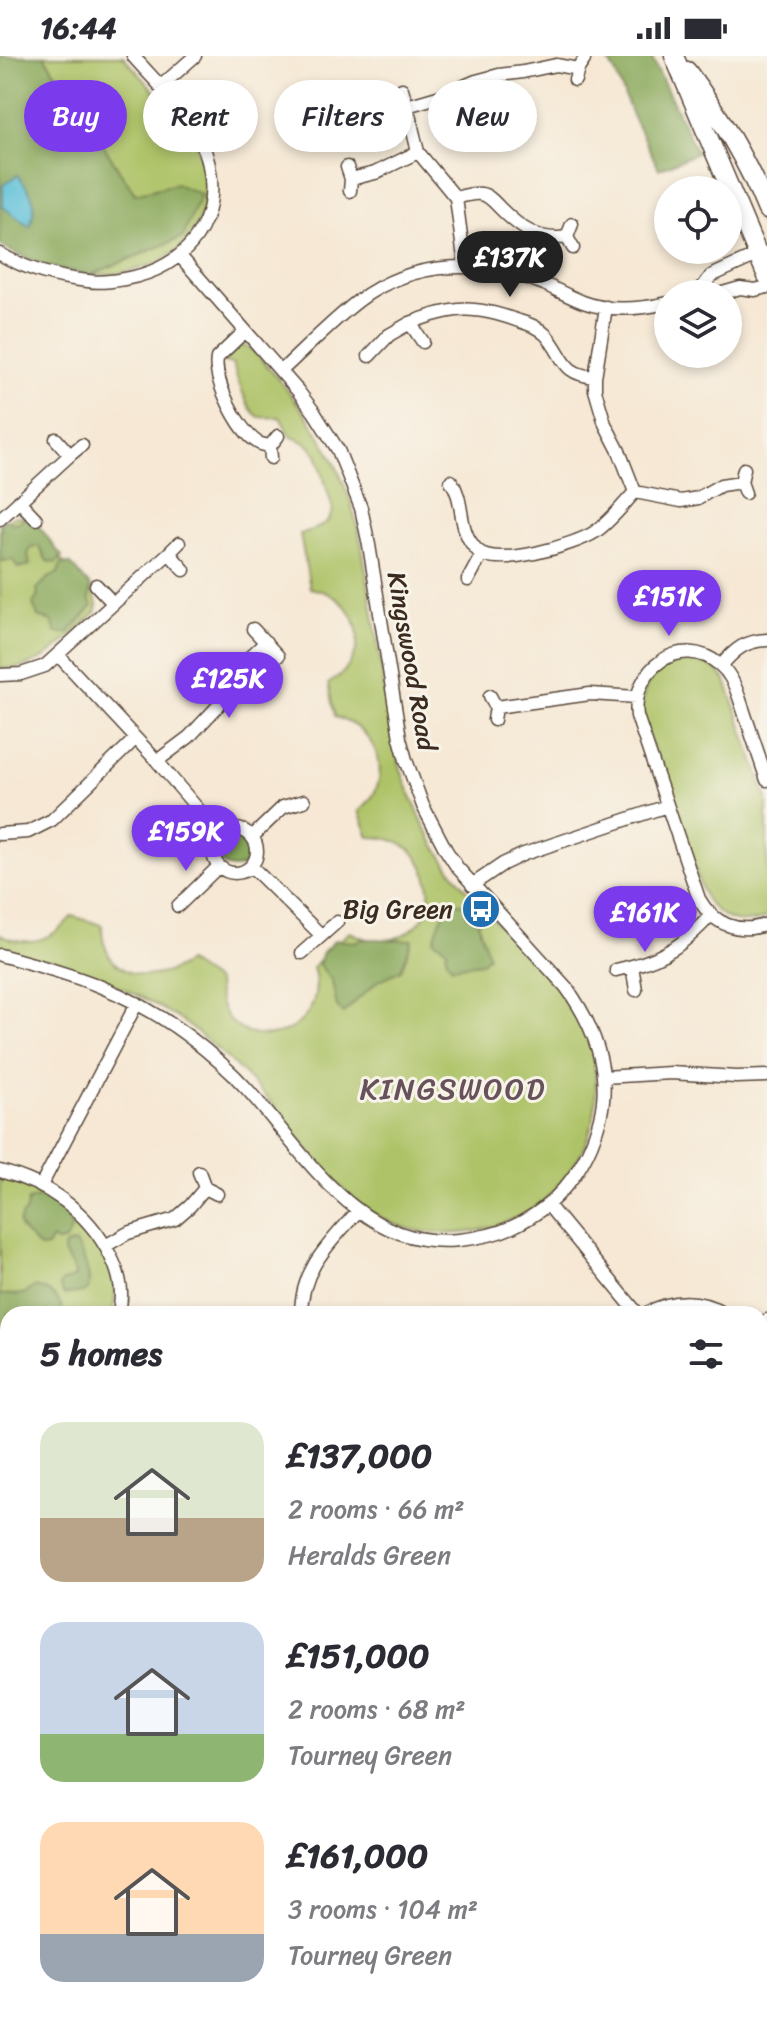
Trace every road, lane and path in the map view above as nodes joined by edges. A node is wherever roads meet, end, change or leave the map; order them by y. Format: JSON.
{"nodes":[{"id":1,"x":133,"y":56,"type":"edge"},
{"id":2,"x":195,"y":56,"type":"edge"},
{"id":3,"x":675,"y":56,"type":"edge"},
{"id":4,"x":579,"y":70,"type":"dead end"},
{"id":5,"x":154,"y":80,"type":"edge"},
{"id":6,"x":168,"y":80,"type":"edge"},
{"id":7,"x":412,"y":105,"type":"edge"},
{"id":8,"x":412,"y":127,"type":"edge"},
{"id":9,"x":204,"y":152,"type":"edge"},
{"id":10,"x":418,"y":152,"type":"junction"},
{"id":11,"x":349,"y":179,"type":"dead end"},
{"id":12,"x":456,"y":198,"type":"junction"},
{"id":13,"x":767,"y":210,"type":"edge"},
{"id":14,"x":572,"y":224,"type":"dead end"},
{"id":15,"x":0,"y":254,"type":"edge"},
{"id":16,"x":762,"y":254,"type":"edge"},
{"id":17,"x":180,"y":256,"type":"junction"},
{"id":18,"x":465,"y":266,"type":"junction"},
{"id":19,"x":767,"y":276,"type":"edge"},
{"id":20,"x":708,"y":280,"type":"edge"},
{"id":21,"x":767,"y":287,"type":"edge"},
{"id":22,"x":742,"y":288,"type":"edge"},
{"id":23,"x":654,"y":306,"type":"edge"},
{"id":24,"x":606,"y":307,"type":"junction"},
{"id":25,"x":410,"y":323,"type":"junction"},
{"id":26,"x":245,"y":331,"type":"junction"},
{"id":27,"x":423,"y":342,"type":"dead end"},
{"id":28,"x":369,"y":356,"type":"dead end"},
{"id":29,"x":281,"y":371,"type":"junction"},
{"id":30,"x":595,"y":377,"type":"junction"},
{"id":31,"x":56,"y":439,"type":"dead end"},
{"id":32,"x":82,"y":445,"type":"dead end"},
{"id":33,"x":273,"y":447,"type":"dead end"},
{"id":34,"x":70,"y":455,"type":"junction"},
{"id":35,"x":450,"y":480,"type":"dead end"},
{"id":36,"x":743,"y":481,"type":"dead end"},
{"id":37,"x":635,"y":492,"type":"junction"},
{"id":38,"x":19,"y":501,"type":"junction"},
{"id":39,"x":0,"y":519,"type":"edge"},
{"id":40,"x":36,"y":519,"type":"dead end"},
{"id":41,"x":179,"y":543,"type":"dead end"},
{"id":42,"x":169,"y":553,"type":"junction"},
{"id":43,"x":482,"y":554,"type":"junction"},
{"id":44,"x":184,"y":570,"type":"dead end"},
{"id":45,"x":468,"y":580,"type":"dead end"},
{"id":46,"x":96,"y":585,"type":"dead end"},
{"id":47,"x":113,"y":603,"type":"junction"},
{"id":48,"x":253,"y":629,"type":"dead end"},
{"id":49,"x":767,"y":640,"type":"edge"},
{"id":50,"x":266,"y":642,"type":"junction"},
{"id":51,"x":58,"y":655,"type":"junction"},
{"id":52,"x":278,"y":656,"type":"dead end"},
{"id":53,"x":721,"y":666,"type":"junction"},
{"id":54,"x":0,"y":675,"type":"edge"},
{"id":55,"x":637,"y":697,"type":"junction"},
{"id":56,"x":493,"y":708,"type":"dead end"},
{"id":57,"x":135,"y":739,"type":"junction"},
{"id":58,"x":157,"y":761,"type":"junction"},
{"id":59,"x":766,"y":775,"type":"edge"},
{"id":60,"x":304,"y":801,"type":"dead end"},
{"id":61,"x":667,"y":806,"type":"junction"},
{"id":62,"x":0,"y":834,"type":"edge"},
{"id":63,"x":220,"y":835,"type":"junction"},
{"id":64,"x":252,"y":837,"type":"junction"},
{"id":65,"x":219,"y":866,"type":"junction"},
{"id":66,"x":251,"y":866,"type":"junction"},
{"id":67,"x":472,"y":885,"type":"junction"},
{"id":68,"x":178,"y":906,"type":"dead end"},
{"id":69,"x":711,"y":915,"type":"junction"},
{"id":70,"x":337,"y":922,"type":"dead end"},
{"id":71,"x":767,"y":924,"type":"edge"},
{"id":72,"x":321,"y":935,"type":"junction"},
{"id":73,"x":302,"y":953,"type":"dead end"},
{"id":74,"x":0,"y":955,"type":"edge"},
{"id":75,"x":632,"y":966,"type":"junction"},
{"id":76,"x":616,"y":970,"type":"dead end"},
{"id":77,"x":636,"y":990,"type":"dead end"},
{"id":78,"x":137,"y":1003,"type":"junction"},
{"id":79,"x":767,"y":1076,"type":"edge"},
{"id":80,"x":603,"y":1077,"type":"junction"},
{"id":81,"x":0,"y":1171,"type":"edge"},
{"id":82,"x":199,"y":1172,"type":"dead end"},
{"id":83,"x":41,"y":1186,"type":"junction"},
{"id":84,"x":548,"y":1205,"type":"junction"},
{"id":85,"x":358,"y":1211,"type":"junction"},
{"id":86,"x":105,"y":1246,"type":"junction"},
{"id":87,"x":120,"y":1306,"type":"edge"},
{"id":88,"x":301,"y":1306,"type":"edge"},
{"id":89,"x":631,"y":1306,"type":"edge"},
{"id":90,"x":662,"y":1306,"type":"edge"},
{"id":91,"x":709,"y":1306,"type":"edge"}],
"edges":[{"from":1,"to":5,"type":"street"},
{"from":2,"to":6,"type":"street"},
{"from":3,"to":13,"type":"main road"},
{"from":3,"to":16,"type":"main road"},
{"from":4,"to":7,"type":"street"},
{"from":8,"to":10,"type":"street"},
{"from":9,"to":17,"type":"street"},
{"from":10,"to":11,"type":"street"},
{"from":10,"to":12,"type":"street"},
{"from":12,"to":14,"type":"street"},
{"from":12,"to":18,"type":"street"},
{"from":15,"to":17,"type":"street"},
{"from":16,"to":19,"type":"main road"},
{"from":16,"to":20,"type":"street"},
{"from":17,"to":26,"type":"street","name":"Kingswood Road"},
{"from":18,"to":24,"type":"street"},
{"from":18,"to":29,"type":"street"},
{"from":21,"to":22,"type":"street"},
{"from":23,"to":24,"type":"street"},
{"from":24,"to":30,"type":"street"},
{"from":25,"to":27,"type":"street"},
{"from":25,"to":28,"type":"street"},
{"from":25,"to":30,"type":"street"},
{"from":26,"to":29,"type":"street","name":"Kingswood Road"},
{"from":26,"to":33,"type":"street"},
{"from":29,"to":67,"type":"street","name":"Kingswood Road"},
{"from":30,"to":37,"type":"street"},
{"from":31,"to":34,"type":"street"},
{"from":32,"to":34,"type":"street"},
{"from":34,"to":38,"type":"street"},
{"from":35,"to":43,"type":"street"},
{"from":36,"to":37,"type":"street"},
{"from":37,"to":43,"type":"street"},
{"from":38,"to":39,"type":"street"},
{"from":38,"to":40,"type":"street"},
{"from":41,"to":42,"type":"street"},
{"from":42,"to":44,"type":"street"},
{"from":42,"to":47,"type":"street"},
{"from":43,"to":45,"type":"street"},
{"from":46,"to":47,"type":"street"},
{"from":47,"to":51,"type":"street"},
{"from":48,"to":50,"type":"street"},
{"from":49,"to":53,"type":"street"},
{"from":50,"to":52,"type":"street"},
{"from":50,"to":58,"type":"street"},
{"from":51,"to":54,"type":"street"},
{"from":51,"to":57,"type":"street"},
{"from":53,"to":55,"type":"street"},
{"from":53,"to":59,"type":"street"},
{"from":55,"to":56,"type":"street"},
{"from":55,"to":61,"type":"street"},
{"from":57,"to":58,"type":"street"},
{"from":57,"to":62,"type":"street"},
{"from":58,"to":63,"type":"street"},
{"from":60,"to":64,"type":"street"},
{"from":61,"to":67,"type":"street"},
{"from":61,"to":69,"type":"street"},
{"from":63,"to":64,"type":"street"},
{"from":63,"to":65,"type":"street"},
{"from":64,"to":66,"type":"street"},
{"from":65,"to":66,"type":"street"},
{"from":65,"to":68,"type":"street"},
{"from":66,"to":72,"type":"street"},
{"from":67,"to":80,"type":"street","name":"Kingswood Road"},
{"from":69,"to":71,"type":"street"},
{"from":69,"to":75,"type":"street"},
{"from":70,"to":72,"type":"street"},
{"from":72,"to":73,"type":"street"},
{"from":74,"to":78,"type":"street","name":"Kingswood Road"},
{"from":75,"to":76,"type":"street"},
{"from":75,"to":77,"type":"street"},
{"from":78,"to":83,"type":"street"},
{"from":78,"to":85,"type":"street","name":"Kingswood Road"},
{"from":79,"to":80,"type":"street"},
{"from":80,"to":84,"type":"street","name":"Kingswood Road"},
{"from":81,"to":83,"type":"street"},
{"from":82,"to":86,"type":"street"},
{"from":83,"to":86,"type":"street"},
{"from":84,"to":85,"type":"street","name":"Kingswood Road"},
{"from":84,"to":89,"type":"street"},
{"from":85,"to":88,"type":"street"},
{"from":86,"to":87,"type":"street"},
{"from":90,"to":91,"type":"street"}]}
